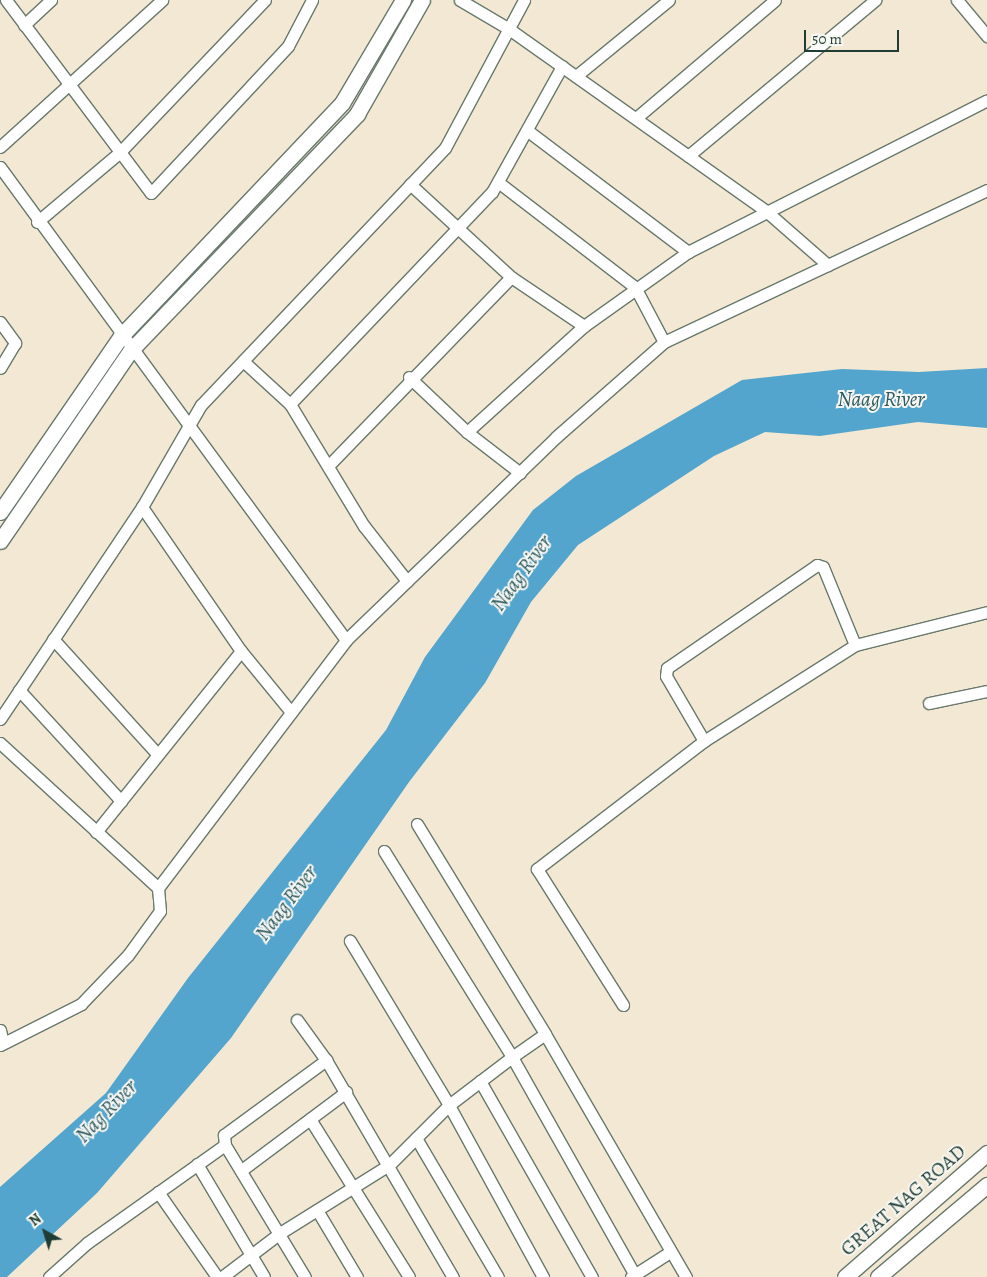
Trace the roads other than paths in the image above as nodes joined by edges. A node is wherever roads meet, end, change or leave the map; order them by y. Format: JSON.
{"nodes":[{"id":1,"x":6,"y":0,"type":"edge"},
{"id":2,"x":51,"y":0,"type":"edge"},
{"id":3,"x":162,"y":0,"type":"edge"},
{"id":4,"x":265,"y":0,"type":"edge"},
{"id":5,"x":312,"y":0,"type":"edge"},
{"id":6,"x":402,"y":0,"type":"edge"},
{"id":7,"x":422,"y":0,"type":"edge"},
{"id":8,"x":460,"y":0,"type":"edge"},
{"id":9,"x":524,"y":0,"type":"edge"},
{"id":10,"x":669,"y":0,"type":"edge"},
{"id":11,"x":775,"y":0,"type":"edge"},
{"id":12,"x":875,"y":0,"type":"edge"},
{"id":13,"x":957,"y":0,"type":"edge"},
{"id":14,"x":24,"y":25,"type":"junction"},
{"id":15,"x":509,"y":28,"type":"junction"},
{"id":16,"x":987,"y":36,"type":"edge"},
{"id":17,"x":562,"y":66,"type":"junction"},
{"id":18,"x":576,"y":76,"type":"junction"},
{"id":19,"x":72,"y":86,"type":"junction"},
{"id":20,"x":987,"y":100,"type":"edge"},
{"id":21,"x":636,"y":118,"type":"junction"},
{"id":22,"x":528,"y":130,"type":"junction"},
{"id":23,"x":0,"y":147,"type":"edge"},
{"id":24,"x":120,"y":152,"type":"junction"},
{"id":25,"x":688,"y":156,"type":"junction"},
{"id":26,"x":0,"y":167,"type":"edge"},
{"id":27,"x":498,"y":182,"type":"junction"},
{"id":28,"x":410,"y":184,"type":"junction"},
{"id":29,"x":987,"y":190,"type":"edge"},
{"id":30,"x":766,"y":210,"type":"junction"},
{"id":31,"x":37,"y":222,"type":"junction"},
{"id":32,"x":457,"y":229,"type":"junction"},
{"id":33,"x":688,"y":252,"type":"junction"},
{"id":34,"x":828,"y":265,"type":"junction"},
{"id":35,"x":511,"y":277,"type":"junction"},
{"id":36,"x":635,"y":287,"type":"junction"},
{"id":37,"x":0,"y":322,"type":"edge"},
{"id":38,"x":584,"y":326,"type":"junction"},
{"id":39,"x":121,"y":336,"type":"junction"},
{"id":40,"x":664,"y":342,"type":"junction"},
{"id":41,"x":131,"y":350,"type":"junction"},
{"id":42,"x":243,"y":361,"type":"junction"},
{"id":43,"x":0,"y":368,"type":"edge"},
{"id":44,"x":409,"y":377,"type":"junction"},
{"id":45,"x":290,"y":404,"type":"junction"},
{"id":46,"x":190,"y":428,"type":"junction"},
{"id":47,"x":467,"y":432,"type":"junction"},
{"id":48,"x":328,"y":466,"type":"junction"},
{"id":49,"x":520,"y":473,"type":"junction"},
{"id":50,"x":142,"y":507,"type":"junction"},
{"id":51,"x":0,"y":512,"type":"edge"},
{"id":52,"x":0,"y":541,"type":"edge"},
{"id":53,"x":408,"y":581,"type":"junction"},
{"id":54,"x":987,"y":612,"type":"edge"},
{"id":55,"x":53,"y":639,"type":"junction"},
{"id":56,"x":346,"y":640,"type":"junction"},
{"id":57,"x":855,"y":645,"type":"junction"},
{"id":58,"x":241,"y":651,"type":"junction"},
{"id":59,"x":19,"y":690,"type":"junction"},
{"id":60,"x":987,"y":691,"type":"edge"},
{"id":61,"x":930,"y":703,"type":"dead end"},
{"id":62,"x":291,"y":712,"type":"junction"},
{"id":63,"x":0,"y":719,"type":"edge"},
{"id":64,"x":704,"y":741,"type":"junction"},
{"id":65,"x":0,"y":743,"type":"edge"},
{"id":66,"x":158,"y":755,"type":"junction"},
{"id":67,"x":121,"y":801,"type":"junction"},
{"id":68,"x":417,"y":824,"type":"dead end"},
{"id":69,"x":96,"y":832,"type":"junction"},
{"id":70,"x":384,"y":851,"type":"dead end"},
{"id":71,"x":158,"y":888,"type":"junction"},
{"id":72,"x":350,"y":940,"type":"dead end"},
{"id":73,"x":624,"y":1005,"type":"dead end"},
{"id":74,"x":297,"y":1020,"type":"dead end"},
{"id":75,"x":0,"y":1030,"type":"edge"},
{"id":76,"x":545,"y":1034,"type":"junction"},
{"id":77,"x":2,"y":1044,"type":"edge"},
{"id":78,"x":512,"y":1057,"type":"junction"},
{"id":79,"x":326,"y":1060,"type":"junction"},
{"id":80,"x":480,"y":1082,"type":"junction"},
{"id":81,"x":346,"y":1092,"type":"junction"},
{"id":82,"x":448,"y":1105,"type":"junction"},
{"id":83,"x":310,"y":1119,"type":"junction"},
{"id":84,"x":416,"y":1138,"type":"junction"},
{"id":85,"x":225,"y":1144,"type":"junction"},
{"id":86,"x":987,"y":1153,"type":"edge"},
{"id":87,"x":198,"y":1164,"type":"junction"},
{"id":88,"x":390,"y":1165,"type":"junction"},
{"id":89,"x":242,"y":1169,"type":"junction"},
{"id":90,"x":987,"y":1185,"type":"edge"},
{"id":91,"x":354,"y":1187,"type":"junction"},
{"id":92,"x":158,"y":1192,"type":"junction"},
{"id":93,"x":317,"y":1210,"type":"junction"},
{"id":94,"x":280,"y":1233,"type":"junction"},
{"id":95,"x":670,"y":1252,"type":"junction"},
{"id":96,"x":252,"y":1255,"type":"junction"},
{"id":97,"x":851,"y":1275,"type":"edge"},
{"id":98,"x":634,"y":1276,"type":"edge"},
{"id":99,"x":49,"y":1277,"type":"edge"},
{"id":100,"x":217,"y":1277,"type":"edge"},
{"id":101,"x":222,"y":1277,"type":"edge"},
{"id":102,"x":264,"y":1277,"type":"edge"},
{"id":103,"x":305,"y":1277,"type":"edge"},
{"id":104,"x":357,"y":1277,"type":"edge"},
{"id":105,"x":409,"y":1277,"type":"edge"},
{"id":106,"x":453,"y":1277,"type":"edge"},
{"id":107,"x":498,"y":1277,"type":"edge"},
{"id":108,"x":543,"y":1277,"type":"edge"},
{"id":109,"x":592,"y":1277,"type":"edge"},
{"id":110,"x":686,"y":1277,"type":"edge"},
{"id":111,"x":878,"y":1277,"type":"edge"}],
"edges":[{"from":1,"to":14,"type":"street"},
{"from":2,"to":14,"type":"street"},
{"from":3,"to":19,"type":"street"},
{"from":4,"to":24,"type":"street"},
{"from":5,"to":24,"type":"street"},
{"from":6,"to":39,"type":"main road"},
{"from":7,"to":41,"type":"main road"},
{"from":8,"to":15,"type":"street"},
{"from":9,"to":15,"type":"street"},
{"from":10,"to":18,"type":"street"},
{"from":11,"to":21,"type":"street"},
{"from":12,"to":25,"type":"street"},
{"from":13,"to":16,"type":"street"},
{"from":14,"to":19,"type":"street"},
{"from":15,"to":17,"type":"street"},
{"from":15,"to":28,"type":"street"},
{"from":17,"to":18,"type":"street"},
{"from":17,"to":22,"type":"street"},
{"from":18,"to":21,"type":"street"},
{"from":19,"to":23,"type":"street"},
{"from":19,"to":24,"type":"street"},
{"from":20,"to":30,"type":"street"},
{"from":21,"to":25,"type":"street"},
{"from":22,"to":27,"type":"street"},
{"from":22,"to":33,"type":"street"},
{"from":24,"to":31,"type":"street"},
{"from":25,"to":30,"type":"street"},
{"from":26,"to":31,"type":"street"},
{"from":27,"to":32,"type":"street"},
{"from":27,"to":36,"type":"street"},
{"from":28,"to":32,"type":"street"},
{"from":28,"to":42,"type":"street"},
{"from":29,"to":34,"type":"street"},
{"from":30,"to":33,"type":"street"},
{"from":30,"to":34,"type":"street"},
{"from":31,"to":39,"type":"street"},
{"from":32,"to":35,"type":"street"},
{"from":32,"to":45,"type":"street"},
{"from":33,"to":36,"type":"street"},
{"from":34,"to":40,"type":"street"},
{"from":35,"to":38,"type":"street"},
{"from":35,"to":44,"type":"street"},
{"from":36,"to":38,"type":"street"},
{"from":36,"to":40,"type":"street"},
{"from":37,"to":43,"type":"street"},
{"from":38,"to":47,"type":"street"},
{"from":39,"to":41,"type":"street"},
{"from":39,"to":51,"type":"main road"},
{"from":40,"to":49,"type":"street"},
{"from":41,"to":46,"type":"street"},
{"from":41,"to":52,"type":"main road"},
{"from":42,"to":45,"type":"street"},
{"from":42,"to":46,"type":"street"},
{"from":44,"to":47,"type":"street"},
{"from":44,"to":48,"type":"street"},
{"from":45,"to":48,"type":"street"},
{"from":46,"to":50,"type":"street"},
{"from":46,"to":56,"type":"street"},
{"from":47,"to":49,"type":"street"},
{"from":48,"to":53,"type":"street"},
{"from":49,"to":53,"type":"street"},
{"from":50,"to":55,"type":"street"},
{"from":50,"to":58,"type":"street"},
{"from":53,"to":56,"type":"street"},
{"from":54,"to":57,"type":"street"},
{"from":55,"to":59,"type":"street"},
{"from":55,"to":66,"type":"street"},
{"from":56,"to":62,"type":"street"},
{"from":57,"to":64,"type":"street"},
{"from":57,"to":64,"type":"street"},
{"from":58,"to":62,"type":"street"},
{"from":58,"to":66,"type":"street"},
{"from":59,"to":63,"type":"street"},
{"from":59,"to":67,"type":"street"},
{"from":60,"to":61,"type":"street"},
{"from":62,"to":71,"type":"street"},
{"from":64,"to":73,"type":"street"},
{"from":65,"to":69,"type":"street"},
{"from":66,"to":67,"type":"street"},
{"from":67,"to":69,"type":"street"},
{"from":68,"to":76,"type":"street"},
{"from":69,"to":71,"type":"street"},
{"from":70,"to":78,"type":"street"},
{"from":71,"to":77,"type":"street"},
{"from":72,"to":82,"type":"street"},
{"from":74,"to":79,"type":"street"},
{"from":75,"to":77,"type":"street"},
{"from":76,"to":78,"type":"street"},
{"from":76,"to":95,"type":"street"},
{"from":78,"to":80,"type":"street"},
{"from":78,"to":98,"type":"street"},
{"from":79,"to":81,"type":"street"},
{"from":79,"to":85,"type":"street"},
{"from":80,"to":82,"type":"street"},
{"from":80,"to":109,"type":"street"},
{"from":81,"to":83,"type":"street"},
{"from":81,"to":88,"type":"street"},
{"from":82,"to":84,"type":"street"},
{"from":82,"to":108,"type":"street"},
{"from":83,"to":89,"type":"street"},
{"from":83,"to":91,"type":"street"},
{"from":84,"to":88,"type":"street"},
{"from":84,"to":107,"type":"street"},
{"from":85,"to":87,"type":"street"},
{"from":85,"to":89,"type":"street"},
{"from":86,"to":97,"type":"main road","name":"GREAT NAG ROAD"},
{"from":87,"to":92,"type":"street"},
{"from":87,"to":96,"type":"street"},
{"from":88,"to":91,"type":"street"},
{"from":88,"to":106,"type":"street"},
{"from":89,"to":94,"type":"street"},
{"from":90,"to":111,"type":"main road","name":"GREAT NAG ROAD"},
{"from":91,"to":93,"type":"street"},
{"from":91,"to":105,"type":"street"},
{"from":92,"to":99,"type":"street"},
{"from":92,"to":100,"type":"street"},
{"from":93,"to":94,"type":"street"},
{"from":93,"to":104,"type":"street"},
{"from":94,"to":96,"type":"street"},
{"from":94,"to":103,"type":"street"},
{"from":95,"to":98,"type":"street"},
{"from":95,"to":110,"type":"street"},
{"from":96,"to":101,"type":"street"},
{"from":96,"to":102,"type":"street"}]}
